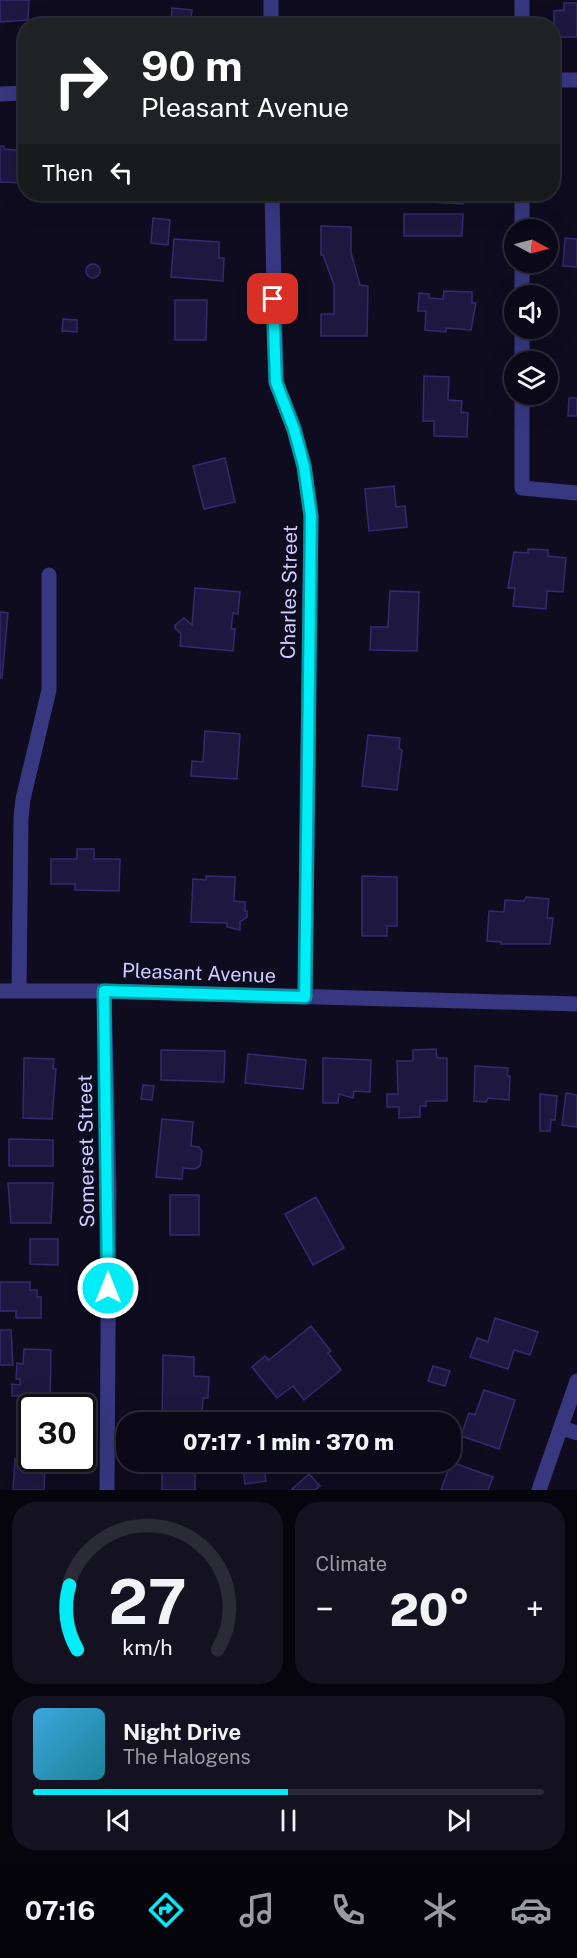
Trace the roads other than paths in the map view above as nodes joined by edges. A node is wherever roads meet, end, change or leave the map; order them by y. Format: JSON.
{"nodes":[{"id":1,"x":271,"y":0,"type":"edge"},
{"id":2,"x":522,"y":0,"type":"edge"},
{"id":3,"x":271,"y":18,"type":"edge"},
{"id":4,"x":522,"y":18,"type":"edge"},
{"id":5,"x":560,"y":80,"type":"edge"},
{"id":6,"x":577,"y":80,"type":"edge"},
{"id":7,"x":18,"y":93,"type":"edge"},
{"id":8,"x":0,"y":94,"type":"edge"},
{"id":9,"x":272,"y":201,"type":"edge"},
{"id":10,"x":522,"y":201,"type":"edge"},
{"id":11,"x":522,"y":219,"type":"edge"},
{"id":12,"x":522,"y":405,"type":"edge"},
{"id":13,"x":577,"y":493,"type":"edge"},
{"id":14,"x":49,"y":575,"type":"dead end"},
{"id":15,"x":0,"y":991,"type":"edge"},
{"id":16,"x":19,"y":991,"type":"junction"},
{"id":17,"x":104,"y":991,"type":"junction"},
{"id":18,"x":305,"y":997,"type":"junction"},
{"id":19,"x":577,"y":1004,"type":"edge"},
{"id":20,"x":577,"y":1382,"type":"edge"},
{"id":21,"x":570,"y":1430,"type":"edge"},
{"id":22,"x":107,"y":1490,"type":"edge"},
{"id":23,"x":539,"y":1490,"type":"edge"}],
"edges":[{"from":1,"to":3,"type":"street"},
{"from":2,"to":4,"type":"street"},
{"from":5,"to":6,"type":"street"},
{"from":7,"to":8,"type":"street"},
{"from":9,"to":18,"type":"street","name":"Charles Street"},
{"from":10,"to":11,"type":"street"},
{"from":12,"to":13,"type":"street"},
{"from":14,"to":16,"type":"street"},
{"from":15,"to":16,"type":"street","name":"Pleasant Avenue"},
{"from":16,"to":17,"type":"street","name":"Pleasant Avenue"},
{"from":17,"to":18,"type":"street","name":"Pleasant Avenue"},
{"from":17,"to":22,"type":"street","name":"Somerset Street"},
{"from":18,"to":19,"type":"street","name":"Pleasant Avenue"},
{"from":20,"to":21,"type":"street"},
{"from":21,"to":23,"type":"street"}]}
